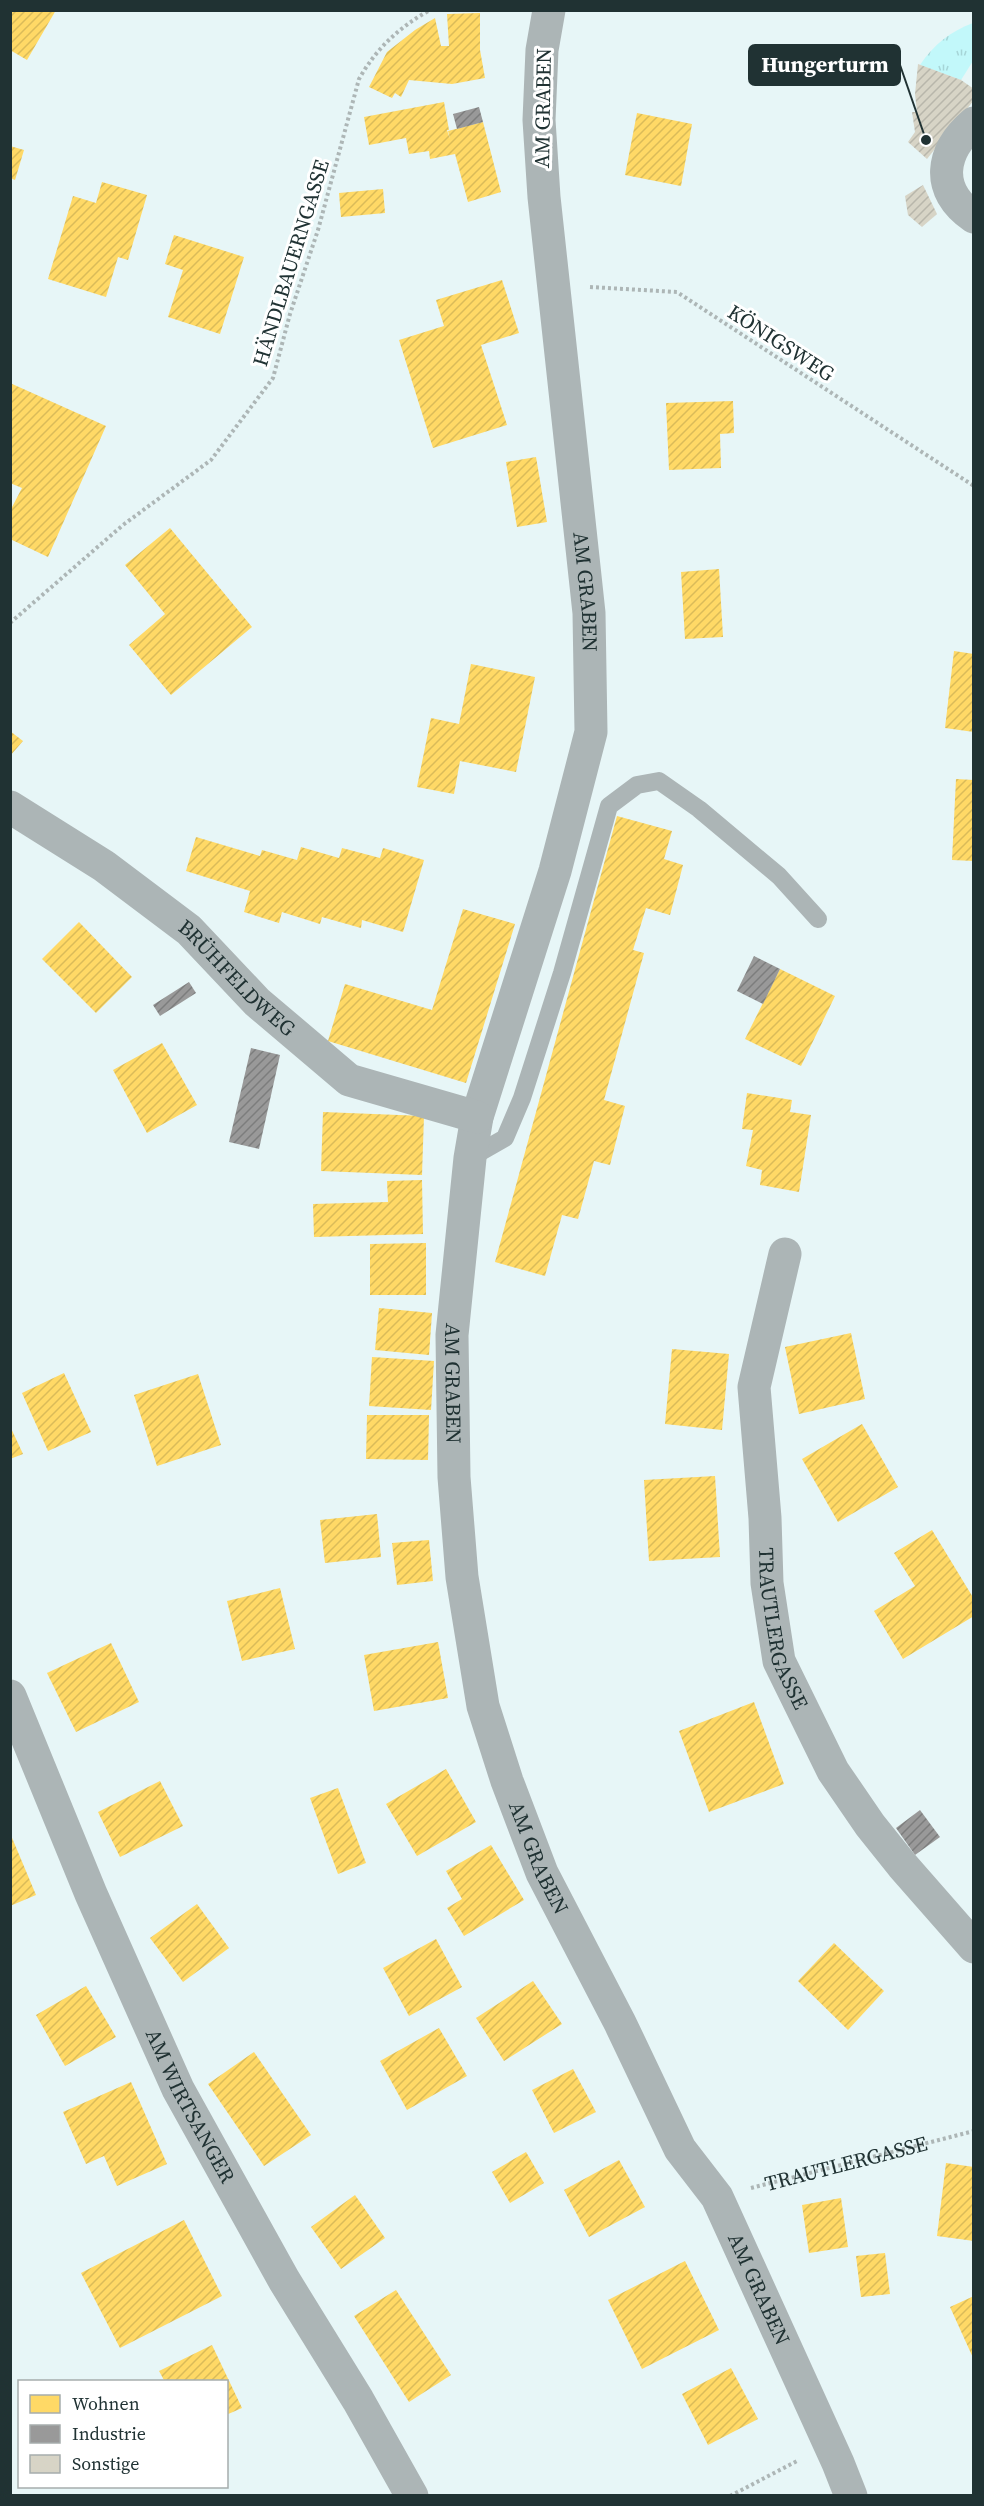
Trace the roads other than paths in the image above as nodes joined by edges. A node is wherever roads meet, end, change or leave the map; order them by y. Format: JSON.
{"nodes":[{"id":1,"x":549,"y":10,"type":"edge"},
{"id":2,"x":974,"y":123,"type":"edge"},
{"id":3,"x":974,"y":217,"type":"edge"},
{"id":4,"x":10,"y":807,"type":"edge"},
{"id":5,"x":818,"y":919,"type":"dead end"},
{"id":6,"x":477,"y":1117,"type":"junction"},
{"id":7,"x":470,"y":1158,"type":"junction"},
{"id":8,"x":785,"y":1254,"type":"dead end"},
{"id":9,"x":10,"y":1696,"type":"edge"},
{"id":10,"x":974,"y":1947,"type":"edge"},
{"id":11,"x":412,"y":2496,"type":"edge"},
{"id":12,"x":851,"y":2496,"type":"edge"}],
"edges":[{"from":1,"to":6,"type":"street","name":"AM GRABEN"},
{"from":2,"to":3,"type":"street"},
{"from":4,"to":6,"type":"street","name":"BRÜHFELDWEG"},
{"from":5,"to":7,"type":"lane"},
{"from":6,"to":7,"type":"street","name":"AM GRABEN"},
{"from":7,"to":12,"type":"street","name":"AM GRABEN"},
{"from":8,"to":10,"type":"street","name":"TRAUTLERGASSE"},
{"from":9,"to":11,"type":"street","name":"AM WIRTSANGER"}]}
